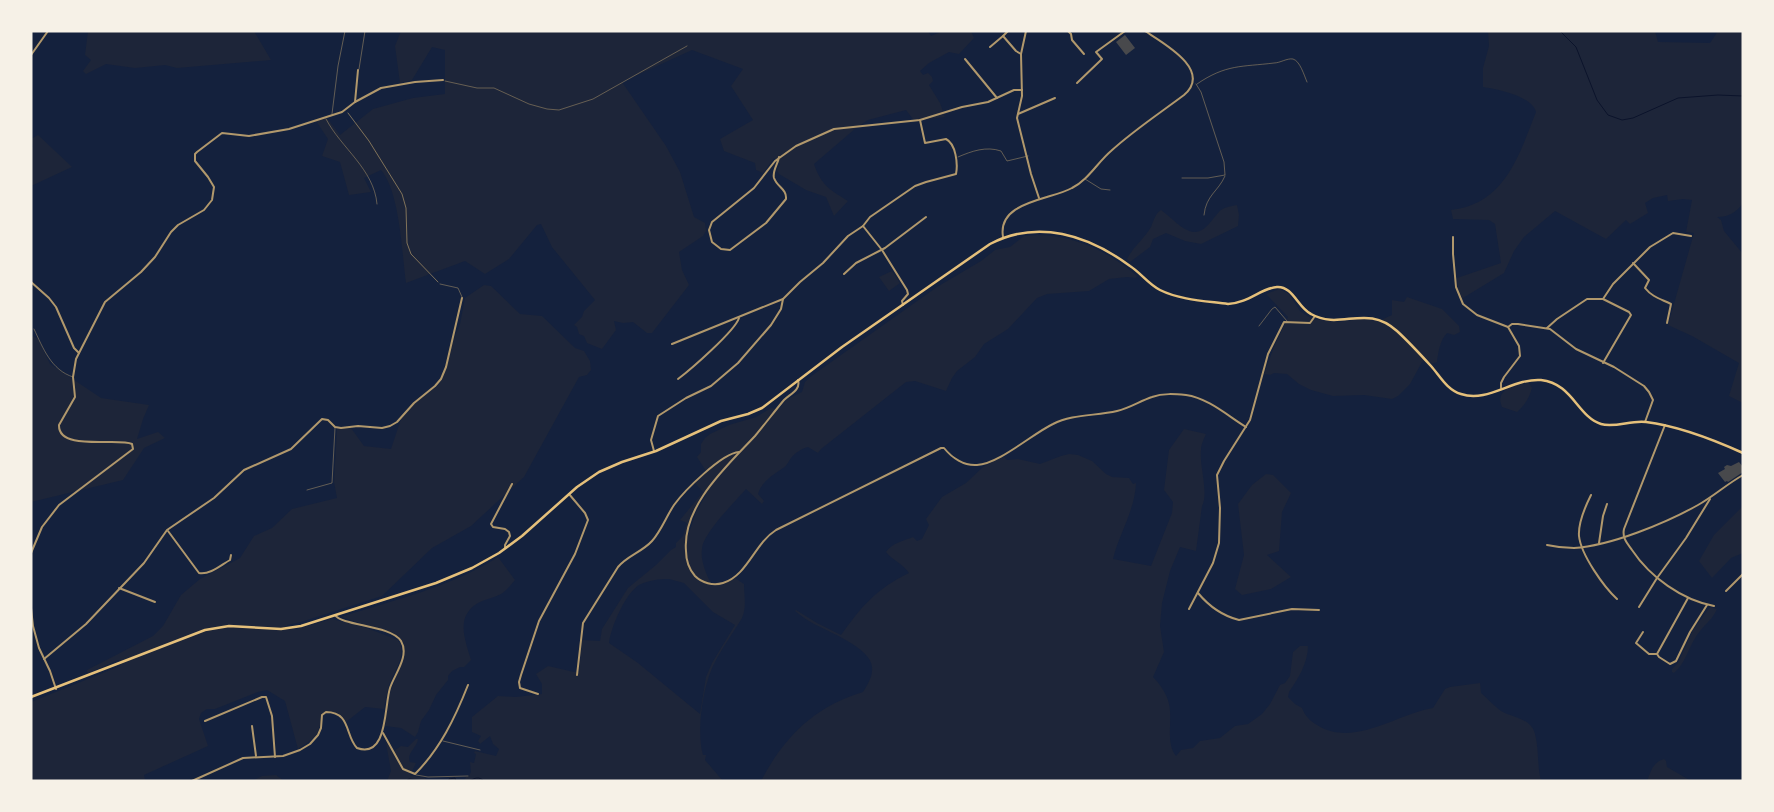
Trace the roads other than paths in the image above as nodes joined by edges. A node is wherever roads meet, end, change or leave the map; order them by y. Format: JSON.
{"nodes":[{"id":1,"x":48,"y":31,"type":"edge"},
{"id":2,"x":345,"y":31,"type":"edge"},
{"id":3,"x":365,"y":31,"type":"edge"},
{"id":4,"x":1008,"y":31,"type":"edge"},
{"id":5,"x":1026,"y":31,"type":"edge"},
{"id":6,"x":1068,"y":31,"type":"edge"},
{"id":7,"x":1124,"y":31,"type":"edge"},
{"id":8,"x":1145,"y":31,"type":"edge"},
{"id":9,"x":1003,"y":36,"type":"junction"},
{"id":10,"x":687,"y":46,"type":"dead end"},
{"id":11,"x":990,"y":47,"type":"dead end"},
{"id":12,"x":1021,"y":54,"type":"junction"},
{"id":13,"x":1084,"y":54,"type":"dead end"},
{"id":14,"x":31,"y":55,"type":"edge"},
{"id":15,"x":964,"y":59,"type":"dead end"},
{"id":16,"x":358,"y":70,"type":"joint"},
{"id":17,"x":443,"y":80,"type":"joint"},
{"id":18,"x":1307,"y":82,"type":"dead end"},
{"id":19,"x":1077,"y":83,"type":"dead end"},
{"id":20,"x":1195,"y":84,"type":"junction"},
{"id":21,"x":1022,"y":90,"type":"junction"},
{"id":22,"x":997,"y":98,"type":"junction"},
{"id":23,"x":1055,"y":98,"type":"dead end"},
{"id":24,"x":355,"y":102,"type":"junction"},
{"id":25,"x":1017,"y":114,"type":"junction"},
{"id":26,"x":332,"y":115,"type":"junction"},
{"id":27,"x":325,"y":117,"type":"junction"},
{"id":28,"x":920,"y":120,"type":"junction"},
{"id":29,"x":1028,"y":156,"type":"junction"},
{"id":30,"x":779,"y":157,"type":"junction"},
{"id":31,"x":956,"y":157,"type":"junction"},
{"id":32,"x":1226,"y":175,"type":"junction"},
{"id":33,"x":1182,"y":178,"type":"dead end"},
{"id":34,"x":1084,"y":179,"type":"junction"},
{"id":35,"x":1110,"y":190,"type":"dead end"},
{"id":36,"x":1039,"y":198,"type":"junction"},
{"id":37,"x":377,"y":204,"type":"dead end"},
{"id":38,"x":1204,"y":215,"type":"dead end"},
{"id":39,"x":926,"y":217,"type":"dead end"},
{"id":40,"x":863,"y":226,"type":"junction"},
{"id":41,"x":1691,"y":236,"type":"dead end"},
{"id":42,"x":1003,"y":237,"type":"junction"},
{"id":43,"x":1453,"y":237,"type":"dead end"},
{"id":44,"x":882,"y":250,"type":"junction"},
{"id":45,"x":1633,"y":263,"type":"junction"},
{"id":46,"x":844,"y":274,"type":"dead end"},
{"id":47,"x":31,"y":282,"type":"edge"},
{"id":48,"x":440,"y":284,"type":"road end"},
{"id":49,"x":462,"y":298,"type":"joint"},
{"id":50,"x":783,"y":299,"type":"junction"},
{"id":51,"x":1603,"y":299,"type":"junction"},
{"id":52,"x":903,"y":306,"type":"junction"},
{"id":53,"x":1315,"y":316,"type":"junction"},
{"id":54,"x":739,"y":317,"type":"junction"},
{"id":55,"x":1288,"y":321,"type":"junction"},
{"id":56,"x":1667,"y":322,"type":"dead end"},
{"id":57,"x":1258,"y":326,"type":"dead end"},
{"id":58,"x":1508,"y":327,"type":"junction"},
{"id":59,"x":1548,"y":328,"type":"junction"},
{"id":60,"x":34,"y":329,"type":"dead end"},
{"id":61,"x":672,"y":344,"type":"dead end"},
{"id":62,"x":79,"y":353,"type":"junction"},
{"id":63,"x":1604,"y":363,"type":"junction"},
{"id":64,"x":73,"y":377,"type":"junction"},
{"id":65,"x":678,"y":379,"type":"dead end"},
{"id":66,"x":798,"y":380,"type":"junction"},
{"id":67,"x":1501,"y":388,"type":"junction"},
{"id":68,"x":1645,"y":422,"type":"junction"},
{"id":69,"x":1665,"y":425,"type":"junction"},
{"id":70,"x":335,"y":427,"type":"junction"},
{"id":71,"x":1246,"y":427,"type":"junction"},
{"id":72,"x":654,"y":451,"type":"junction"},
{"id":73,"x":739,"y":452,"type":"junction"},
{"id":74,"x":1743,"y":453,"type":"edge"},
{"id":75,"x":1743,"y":475,"type":"edge"},
{"id":76,"x":512,"y":484,"type":"dead end"},
{"id":77,"x":307,"y":490,"type":"dead end"},
{"id":78,"x":570,"y":495,"type":"junction"},
{"id":79,"x":1591,"y":495,"type":"dead end"},
{"id":80,"x":1711,"y":497,"type":"junction"},
{"id":81,"x":1606,"y":504,"type":"dead end"},
{"id":82,"x":167,"y":530,"type":"junction"},
{"id":83,"x":1624,"y":536,"type":"junction"},
{"id":84,"x":1599,"y":543,"type":"junction"},
{"id":85,"x":1547,"y":545,"type":"dead end"},
{"id":86,"x":1582,"y":547,"type":"junction"},
{"id":87,"x":505,"y":548,"type":"junction"},
{"id":88,"x":31,"y":553,"type":"edge"},
{"id":89,"x":231,"y":555,"type":"dead end"},
{"id":90,"x":1743,"y":574,"type":"edge"},
{"id":91,"x":1657,"y":578,"type":"junction"},
{"id":92,"x":119,"y":588,"type":"junction"},
{"id":93,"x":1726,"y":591,"type":"dead end"},
{"id":94,"x":1198,"y":593,"type":"junction"},
{"id":95,"x":1688,"y":598,"type":"junction"},
{"id":96,"x":1617,"y":599,"type":"dead end"},
{"id":97,"x":155,"y":602,"type":"dead end"},
{"id":98,"x":1707,"y":605,"type":"junction"},
{"id":99,"x":1639,"y":606,"type":"dead end"},
{"id":100,"x":1714,"y":606,"type":"dead end"},
{"id":101,"x":31,"y":608,"type":"edge"},
{"id":102,"x":1189,"y":609,"type":"dead end"},
{"id":103,"x":1319,"y":610,"type":"dead end"},
{"id":104,"x":335,"y":615,"type":"junction"},
{"id":105,"x":1643,"y":632,"type":"dead end"},
{"id":106,"x":1657,"y":654,"type":"junction"},
{"id":107,"x":44,"y":659,"type":"junction"},
{"id":108,"x":578,"y":675,"type":"dead end"},
{"id":109,"x":468,"y":685,"type":"dead end"},
{"id":110,"x":56,"y":689,"type":"junction"},
{"id":111,"x":538,"y":694,"type":"dead end"},
{"id":112,"x":31,"y":698,"type":"edge"},
{"id":113,"x":204,"y":720,"type":"dead end"},
{"id":114,"x":252,"y":726,"type":"dead end"},
{"id":115,"x":382,"y":732,"type":"junction"},
{"id":116,"x":442,"y":741,"type":"junction"},
{"id":117,"x":480,"y":750,"type":"dead end"},
{"id":118,"x":256,"y":756,"type":"junction"},
{"id":119,"x":275,"y":756,"type":"junction"},
{"id":120,"x":415,"y":774,"type":"junction"},
{"id":121,"x":468,"y":776,"type":"dead end"},
{"id":122,"x":192,"y":781,"type":"edge"}],
"edges":[{"from":1,"to":14,"type":"street"},
{"from":2,"to":26,"type":"lane"},
{"from":3,"to":16,"type":"lane"},
{"from":4,"to":9,"type":"street"},
{"from":5,"to":12,"type":"street"},
{"from":6,"to":13,"type":"street"},
{"from":7,"to":19,"type":"street"},
{"from":8,"to":20,"type":"street"},
{"from":9,"to":11,"type":"street"},
{"from":9,"to":12,"type":"street"},
{"from":10,"to":17,"type":"lane"},
{"from":12,"to":21,"type":"street"},
{"from":15,"to":22,"type":"street"},
{"from":16,"to":24,"type":"street"},
{"from":17,"to":24,"type":"street"},
{"from":18,"to":20,"type":"lane"},
{"from":20,"to":32,"type":"lane"},
{"from":20,"to":34,"type":"street"},
{"from":21,"to":22,"type":"street"},
{"from":21,"to":25,"type":"street"},
{"from":22,"to":28,"type":"street"},
{"from":23,"to":25,"type":"street"},
{"from":24,"to":26,"type":"street"},
{"from":25,"to":29,"type":"street"},
{"from":26,"to":27,"type":"street"},
{"from":27,"to":37,"type":"lane"},
{"from":27,"to":62,"type":"street"},
{"from":28,"to":30,"type":"street"},
{"from":28,"to":31,"type":"street"},
{"from":29,"to":31,"type":"lane"},
{"from":29,"to":36,"type":"street"},
{"from":30,"to":30,"type":"street"},
{"from":31,"to":40,"type":"street"},
{"from":32,"to":33,"type":"lane"},
{"from":32,"to":38,"type":"lane"},
{"from":34,"to":35,"type":"lane"},
{"from":34,"to":36,"type":"street"},
{"from":36,"to":42,"type":"street"},
{"from":39,"to":44,"type":"street"},
{"from":40,"to":44,"type":"street"},
{"from":40,"to":50,"type":"street"},
{"from":41,"to":45,"type":"street"},
{"from":42,"to":52,"type":"main road"},
{"from":42,"to":53,"type":"main road"},
{"from":43,"to":58,"type":"street"},
{"from":44,"to":46,"type":"street"},
{"from":44,"to":52,"type":"street"},
{"from":45,"to":51,"type":"street"},
{"from":45,"to":56,"type":"street"},
{"from":47,"to":62,"type":"street"},
{"from":48,"to":49,"type":"lane"},
{"from":49,"to":70,"type":"street"},
{"from":50,"to":54,"type":"street"},
{"from":50,"to":72,"type":"street"},
{"from":51,"to":59,"type":"street"},
{"from":51,"to":63,"type":"street"},
{"from":52,"to":66,"type":"main road"},
{"from":53,"to":55,"type":"street"},
{"from":53,"to":67,"type":"main road"},
{"from":54,"to":61,"type":"street"},
{"from":54,"to":65,"type":"street"},
{"from":55,"to":57,"type":"lane"},
{"from":55,"to":71,"type":"street"},
{"from":58,"to":59,"type":"street"},
{"from":58,"to":67,"type":"street"},
{"from":59,"to":63,"type":"street"},
{"from":60,"to":64,"type":"lane"},
{"from":62,"to":64,"type":"street"},
{"from":63,"to":68,"type":"street"},
{"from":64,"to":88,"type":"street"},
{"from":66,"to":72,"type":"main road"},
{"from":66,"to":73,"type":"street"},
{"from":67,"to":68,"type":"main road"},
{"from":68,"to":69,"type":"main road"},
{"from":69,"to":74,"type":"main road"},
{"from":69,"to":83,"type":"street"},
{"from":70,"to":77,"type":"lane"},
{"from":70,"to":82,"type":"street"},
{"from":71,"to":73,"type":"street"},
{"from":71,"to":94,"type":"street"},
{"from":72,"to":78,"type":"main road"},
{"from":73,"to":108,"type":"street"},
{"from":75,"to":80,"type":"street"},
{"from":76,"to":87,"type":"street"},
{"from":78,"to":87,"type":"main road"},
{"from":78,"to":111,"type":"street"},
{"from":79,"to":86,"type":"street"},
{"from":80,"to":83,"type":"street"},
{"from":80,"to":91,"type":"street"},
{"from":81,"to":84,"type":"street"},
{"from":82,"to":89,"type":"street"},
{"from":82,"to":92,"type":"street"},
{"from":83,"to":84,"type":"street"},
{"from":83,"to":91,"type":"street"},
{"from":84,"to":86,"type":"street"},
{"from":85,"to":86,"type":"street"},
{"from":86,"to":96,"type":"street"},
{"from":87,"to":104,"type":"main road"},
{"from":90,"to":93,"type":"street"},
{"from":91,"to":95,"type":"street"},
{"from":91,"to":99,"type":"street"},
{"from":92,"to":97,"type":"street"},
{"from":92,"to":107,"type":"street"},
{"from":94,"to":102,"type":"street"},
{"from":94,"to":103,"type":"street"},
{"from":95,"to":98,"type":"street"},
{"from":95,"to":106,"type":"street"},
{"from":98,"to":100,"type":"street"},
{"from":98,"to":106,"type":"street"},
{"from":101,"to":107,"type":"street"},
{"from":104,"to":110,"type":"main road"},
{"from":104,"to":115,"type":"street"},
{"from":105,"to":106,"type":"street"},
{"from":107,"to":110,"type":"street"},
{"from":109,"to":116,"type":"street"},
{"from":110,"to":112,"type":"main road"},
{"from":113,"to":119,"type":"street"},
{"from":114,"to":118,"type":"street"},
{"from":115,"to":119,"type":"street"},
{"from":115,"to":120,"type":"street"},
{"from":116,"to":117,"type":"lane"},
{"from":116,"to":120,"type":"street"},
{"from":118,"to":119,"type":"street"},
{"from":118,"to":122,"type":"street"},
{"from":120,"to":121,"type":"lane"}]}
